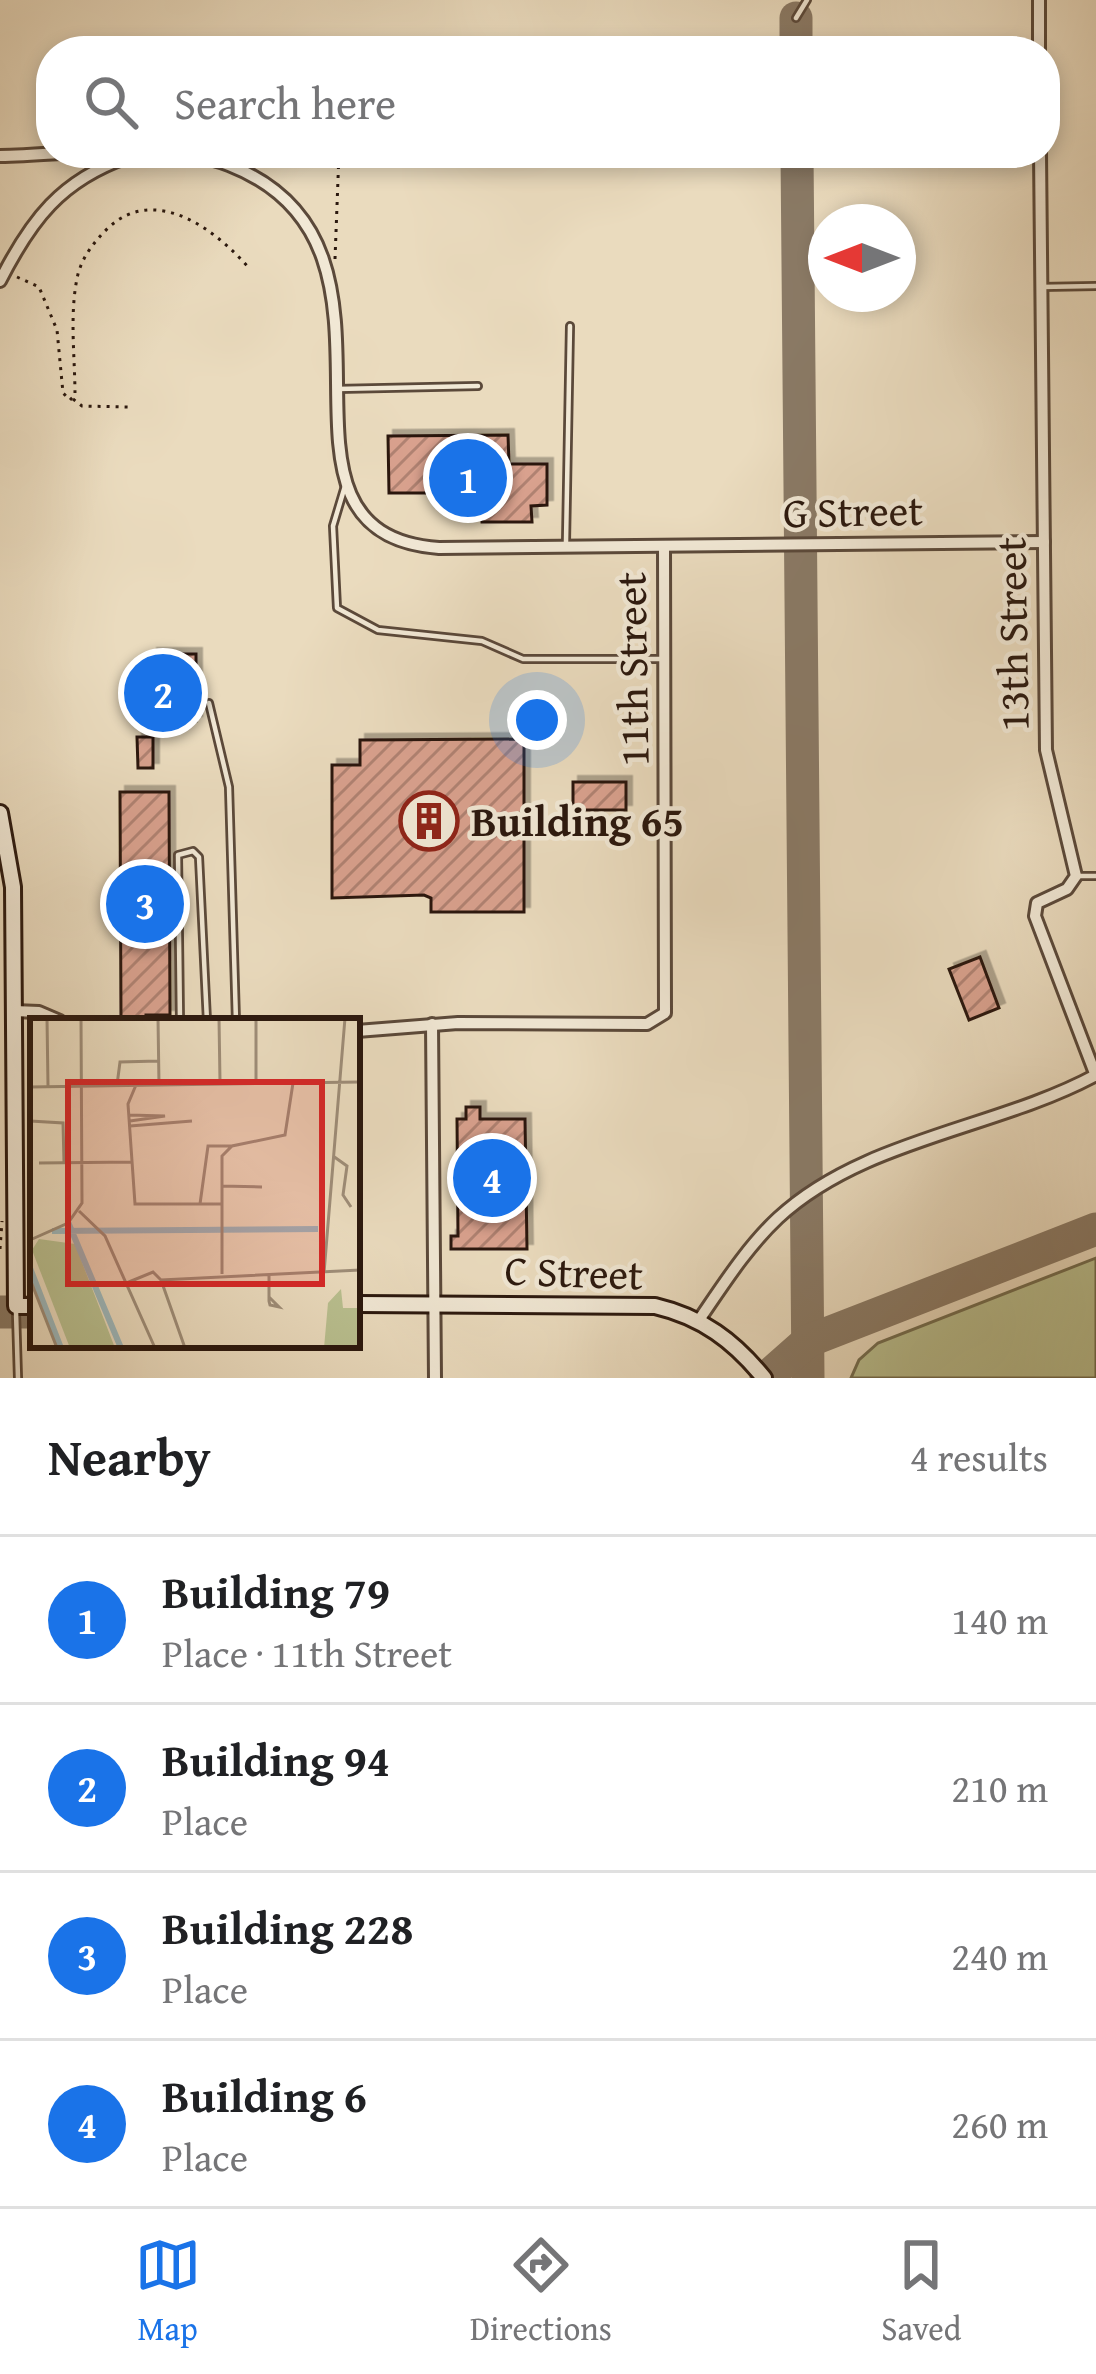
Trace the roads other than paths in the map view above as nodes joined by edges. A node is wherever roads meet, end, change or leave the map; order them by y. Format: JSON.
{"nodes":[{"id":1,"x":807,"y":0,"type":"edge"},
{"id":2,"x":1039,"y":0,"type":"edge"},
{"id":3,"x":796,"y":18,"type":"dead end"},
{"id":4,"x":1039,"y":36,"type":"edge"},
{"id":5,"x":36,"y":155,"type":"edge"},
{"id":6,"x":0,"y":156,"type":"edge"},
{"id":7,"x":98,"y":168,"type":"edge"},
{"id":8,"x":230,"y":168,"type":"edge"},
{"id":9,"x":1040,"y":168,"type":"edge"},
{"id":10,"x":2,"y":278,"type":"edge"},
{"id":11,"x":1096,"y":286,"type":"edge"},
{"id":12,"x":1041,"y":287,"type":"junction"},
{"id":13,"x":570,"y":326,"type":"dead end"},
{"id":14,"x":478,"y":386,"type":"dead end"},
{"id":15,"x":337,"y":389,"type":"junction"},
{"id":16,"x":345,"y":486,"type":"junction"},
{"id":17,"x":1044,"y":542,"type":"junction"},
{"id":18,"x":664,"y":546,"type":"junction"},
{"id":19,"x":566,"y":547,"type":"junction"},
{"id":20,"x":665,"y":659,"type":"junction"},
{"id":21,"x":208,"y":704,"type":"dead end"},
{"id":22,"x":0,"y":813,"type":"edge"},
{"id":23,"x":1096,"y":876,"type":"edge"},
{"id":24,"x":1076,"y":877,"type":"junction"},
{"id":25,"x":6,"y":887,"type":"edge"},
{"id":26,"x":14,"y":1011,"type":"junction"},
{"id":27,"x":53,"y":1018,"type":"edge"},
{"id":28,"x":179,"y":1018,"type":"edge"},
{"id":29,"x":207,"y":1018,"type":"edge"},
{"id":30,"x":236,"y":1018,"type":"edge"},
{"id":31,"x":432,"y":1024,"type":"junction"},
{"id":32,"x":360,"y":1031,"type":"edge"},
{"id":33,"x":1096,"y":1075,"type":"edge"},
{"id":34,"x":7,"y":1115,"type":"edge"},
{"id":35,"x":360,"y":1304,"type":"edge"},
{"id":36,"x":434,"y":1304,"type":"junction"},
{"id":37,"x":16,"y":1306,"type":"edge"},
{"id":38,"x":699,"y":1320,"type":"junction"},
{"id":39,"x":18,"y":1378,"type":"edge"},
{"id":40,"x":435,"y":1378,"type":"edge"},
{"id":41,"x":764,"y":1378,"type":"edge"}],
"edges":[{"from":1,"to":3,"type":"lane"},
{"from":2,"to":4,"type":"street"},
{"from":5,"to":6,"type":"street"},
{"from":7,"to":10,"type":"street"},
{"from":8,"to":15,"type":"street"},
{"from":9,"to":12,"type":"street","name":"13th Street"},
{"from":11,"to":12,"type":"lane"},
{"from":12,"to":17,"type":"street","name":"13th Street"},
{"from":13,"to":19,"type":"lane"},
{"from":14,"to":15,"type":"lane"},
{"from":15,"to":16,"type":"street"},
{"from":16,"to":19,"type":"street","name":"11th Street"},
{"from":16,"to":20,"type":"lane"},
{"from":17,"to":18,"type":"street","name":"G Street"},
{"from":17,"to":24,"type":"street","name":"13th Street"},
{"from":18,"to":19,"type":"street","name":"11th Street"},
{"from":18,"to":20,"type":"street","name":"11th Street"},
{"from":20,"to":31,"type":"street","name":"11th Street"},
{"from":21,"to":30,"type":"lane"},
{"from":22,"to":25,"type":"street"},
{"from":23,"to":24,"type":"lane"},
{"from":24,"to":33,"type":"street"},
{"from":25,"to":26,"type":"street"},
{"from":26,"to":27,"type":"street"},
{"from":26,"to":34,"type":"street"},
{"from":28,"to":29,"type":"lane"},
{"from":31,"to":32,"type":"street","name":"11th Street"},
{"from":31,"to":36,"type":"street"},
{"from":33,"to":38,"type":"street"},
{"from":34,"to":37,"type":"street"},
{"from":35,"to":36,"type":"street","name":"C Street"},
{"from":36,"to":38,"type":"street","name":"C Street"},
{"from":36,"to":40,"type":"street"},
{"from":37,"to":39,"type":"lane"},
{"from":38,"to":41,"type":"street","name":"C Street"}]}
